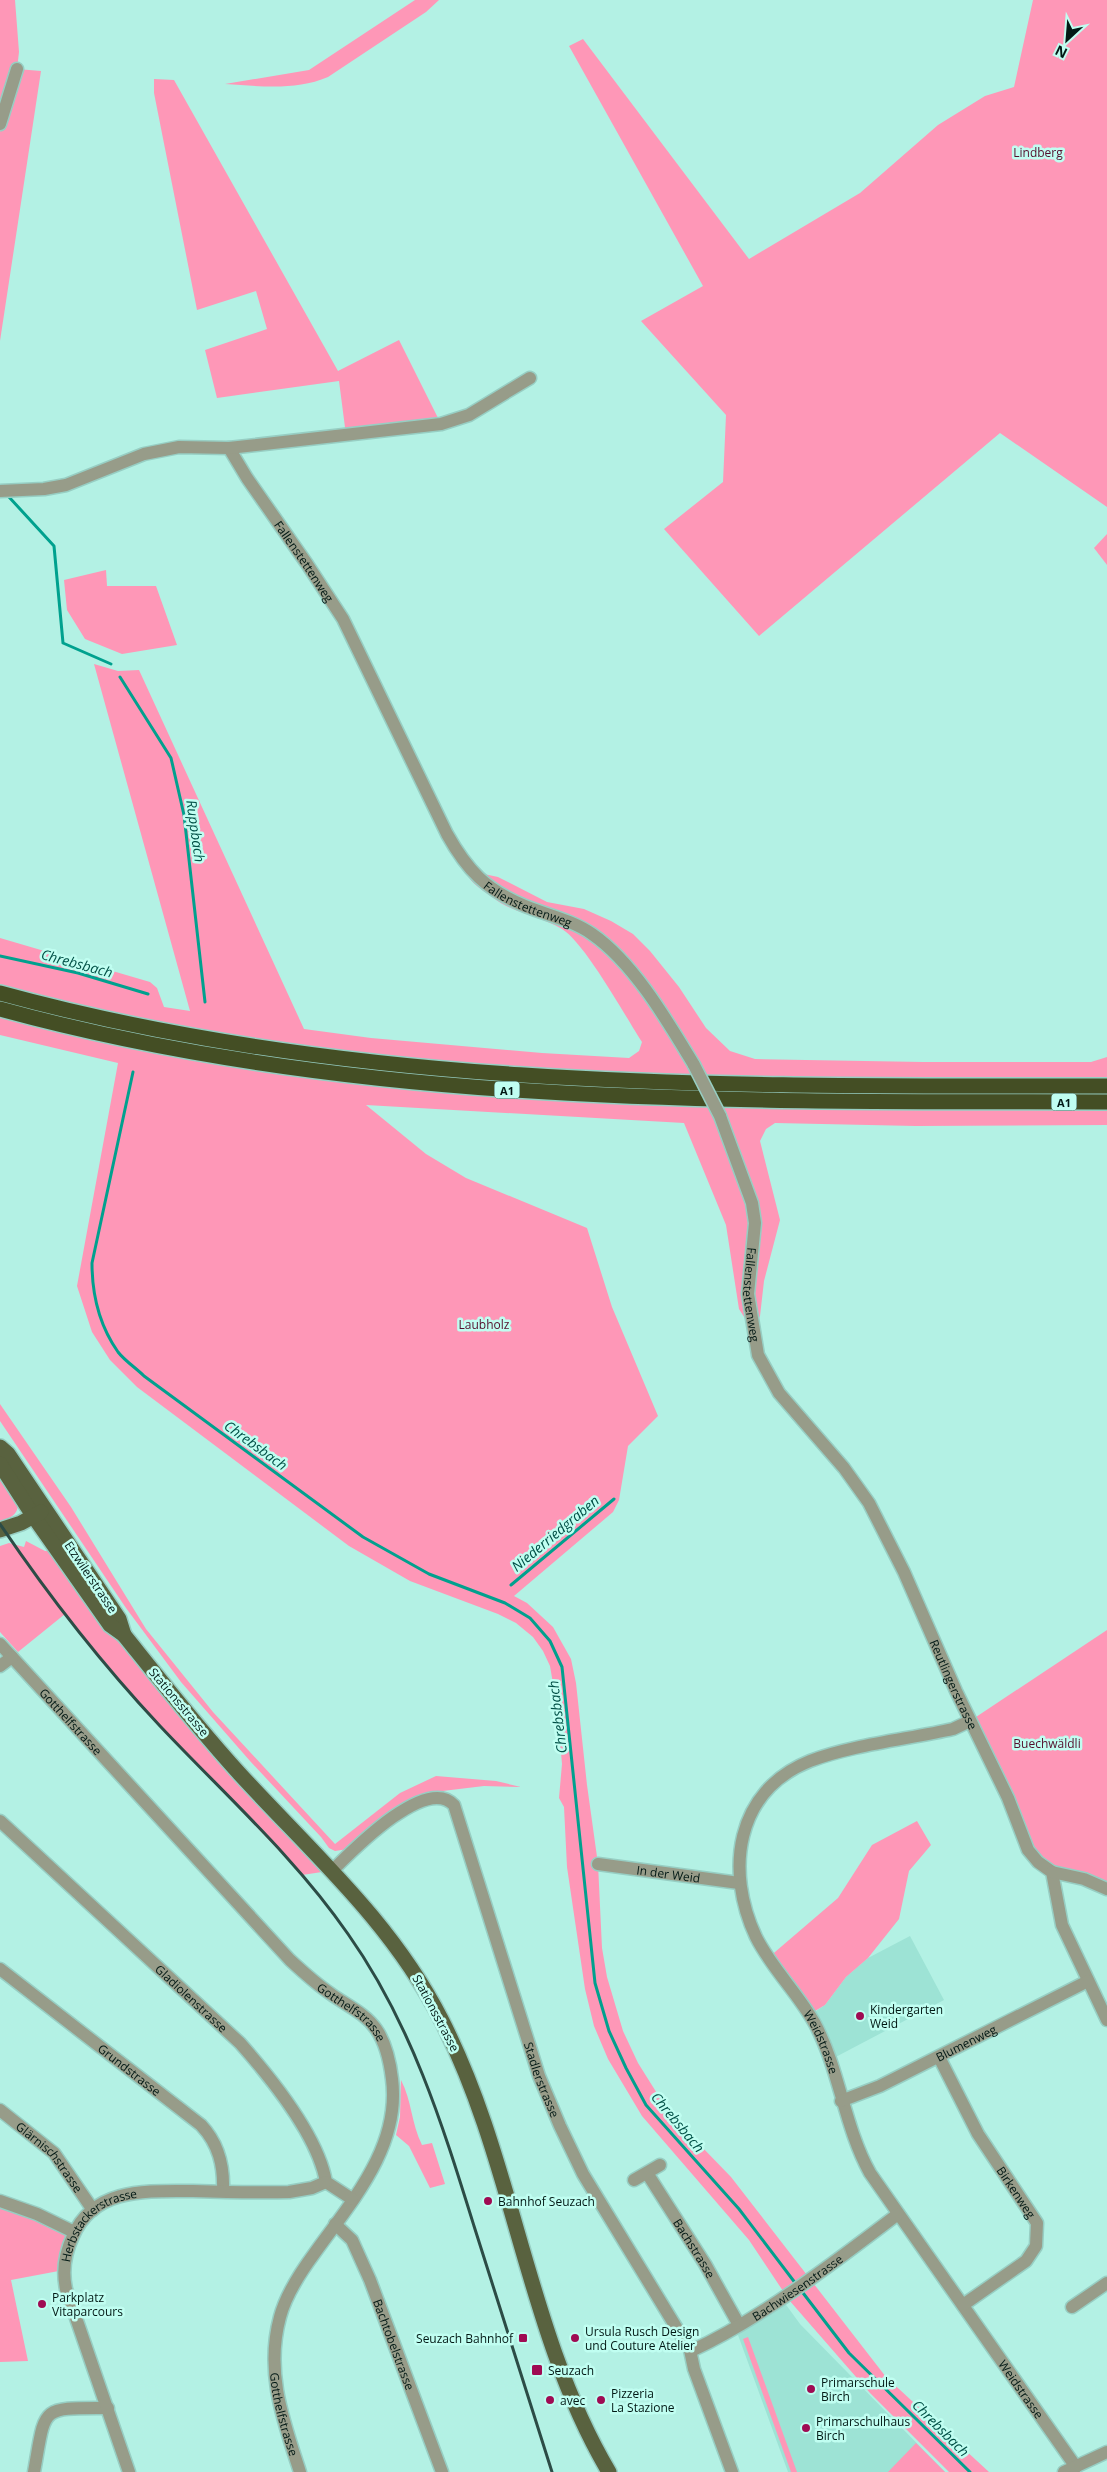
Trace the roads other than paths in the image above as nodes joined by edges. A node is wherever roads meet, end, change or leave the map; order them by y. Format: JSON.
{"nodes":[{"id":1,"x":17,"y":69,"type":"dead end"},
{"id":2,"x":0,"y":124,"type":"edge"},
{"id":3,"x":530,"y":378,"type":"dead end"},
{"id":4,"x":230,"y":448,"type":"junction"},
{"id":5,"x":0,"y":491,"type":"edge"},
{"id":6,"x":0,"y":993,"type":"edge"},
{"id":7,"x":0,"y":1010,"type":"edge"},
{"id":8,"x":1107,"y":1086,"type":"edge"},
{"id":9,"x":1107,"y":1102,"type":"edge"},
{"id":10,"x":764,"y":1368,"type":"joint"},
{"id":11,"x":0,"y":1447,"type":"edge"},
{"id":12,"x":0,"y":1464,"type":"edge"},
{"id":13,"x":39,"y":1513,"type":"junction"},
{"id":14,"x":0,"y":1530,"type":"edge"},
{"id":15,"x":124,"y":1635,"type":"joint"},
{"id":16,"x":0,"y":1644,"type":"edge"},
{"id":17,"x":12,"y":1657,"type":"junction"},
{"id":18,"x":0,"y":1666,"type":"edge"},
{"id":19,"x":970,"y":1721,"type":"junction"},
{"id":20,"x":0,"y":1821,"type":"edge"},
{"id":21,"x":598,"y":1864,"type":"dead end"},
{"id":22,"x":333,"y":1870,"type":"junction"},
{"id":23,"x":1052,"y":1872,"type":"junction"},
{"id":24,"x":739,"y":1883,"type":"junction"},
{"id":25,"x":1107,"y":1889,"type":"edge"},
{"id":26,"x":0,"y":1969,"type":"edge"},
{"id":27,"x":1088,"y":1981,"type":"junction"},
{"id":28,"x":1107,"y":2020,"type":"edge"},
{"id":29,"x":939,"y":2057,"type":"junction"},
{"id":30,"x":841,"y":2101,"type":"junction"},
{"id":31,"x":0,"y":2110,"type":"edge"},
{"id":32,"x":660,"y":2165,"type":"dead end"},
{"id":33,"x":647,"y":2172,"type":"junction"},
{"id":34,"x":634,"y":2180,"type":"dead end"},
{"id":35,"x":326,"y":2182,"type":"junction"},
{"id":36,"x":223,"y":2191,"type":"junction"},
{"id":37,"x":352,"y":2199,"type":"junction"},
{"id":38,"x":0,"y":2201,"type":"edge"},
{"id":39,"x":93,"y":2210,"type":"junction"},
{"id":40,"x":898,"y":2214,"type":"junction"},
{"id":41,"x":335,"y":2224,"type":"junction"},
{"id":42,"x":74,"y":2232,"type":"junction"},
{"id":43,"x":1107,"y":2283,"type":"edge"},
{"id":44,"x":963,"y":2305,"type":"junction"},
{"id":45,"x":1072,"y":2307,"type":"dead end"},
{"id":46,"x":738,"y":2325,"type":"junction"},
{"id":47,"x":691,"y":2352,"type":"junction"},
{"id":48,"x":108,"y":2408,"type":"junction"},
{"id":49,"x":1107,"y":2452,"type":"edge"},
{"id":50,"x":1076,"y":2467,"type":"junction"},
{"id":51,"x":34,"y":2472,"type":"edge"},
{"id":52,"x":129,"y":2472,"type":"edge"},
{"id":53,"x":300,"y":2472,"type":"edge"},
{"id":54,"x":442,"y":2472,"type":"edge"},
{"id":55,"x":609,"y":2472,"type":"edge"},
{"id":56,"x":732,"y":2472,"type":"edge"},
{"id":57,"x":1064,"y":2472,"type":"edge"}],
"edges":[{"from":1,"to":2,"type":"street"},
{"from":3,"to":4,"type":"street"},
{"from":4,"to":5,"type":"street"},
{"from":4,"to":10,"type":"street","name":"Fallenstettenweg","bridge":true},
{"from":6,"to":8,"type":"highway","number":"A1"},
{"from":7,"to":9,"type":"highway","number":"A1"},
{"from":10,"to":19,"type":"street","name":"Reutlingerstrasse"},
{"from":11,"to":13,"type":"main road","name":"Etzwilerstrasse"},
{"from":12,"to":13,"type":"main road","name":"Etzwilerstrasse"},
{"from":13,"to":14,"type":"main road"},
{"from":13,"to":15,"type":"main road","name":"Etzwilerstrasse"},
{"from":15,"to":22,"type":"main road","name":"Stationsstrasse"},
{"from":16,"to":17,"type":"street","name":"Gotthelfstrasse"},
{"from":17,"to":18,"type":"street"},
{"from":17,"to":37,"type":"street","name":"Gotthelfstrasse"},
{"from":19,"to":23,"type":"street","name":"Reutlingerstrasse"},
{"from":19,"to":24,"type":"street","name":"Weidstrasse"},
{"from":20,"to":35,"type":"street","name":"Gladiolenstrasse"},
{"from":21,"to":24,"type":"street","name":"In der Weid"},
{"from":22,"to":47,"type":"street","name":"Stadlerstrasse"},
{"from":22,"to":55,"type":"main road","name":"Stationsstrasse"},
{"from":23,"to":25,"type":"street"},
{"from":23,"to":27,"type":"street"},
{"from":24,"to":30,"type":"street","name":"Weidstrasse"},
{"from":26,"to":36,"type":"street","name":"Grundstrasse"},
{"from":27,"to":28,"type":"street"},
{"from":27,"to":29,"type":"street","name":"Blumenweg"},
{"from":29,"to":30,"type":"street","name":"Blumenweg"},
{"from":29,"to":44,"type":"street","name":"Birkenweg"},
{"from":30,"to":40,"type":"street","name":"Weidstrasse"},
{"from":31,"to":39,"type":"street","name":"Glärnischstrasse"},
{"from":32,"to":33,"type":"street"},
{"from":33,"to":34,"type":"street"},
{"from":33,"to":46,"type":"street","name":"Bachstrasse"},
{"from":35,"to":36,"type":"street","name":"Herbstackerstrasse"},
{"from":35,"to":37,"type":"street"},
{"from":36,"to":39,"type":"street","name":"Herbstackerstrasse"},
{"from":37,"to":41,"type":"street","name":"Gotthelfstrasse"},
{"from":38,"to":42,"type":"street"},
{"from":39,"to":42,"type":"street","name":"Herbstackerstrasse"},
{"from":40,"to":44,"type":"street","name":"Weidstrasse"},
{"from":40,"to":46,"type":"street","name":"Bachwiesenstrasse"},
{"from":41,"to":53,"type":"street","name":"Gotthelfstrasse"},
{"from":41,"to":54,"type":"street","name":"Bachtobelstrasse"},
{"from":42,"to":48,"type":"street","name":"Herbstackerstrasse"},
{"from":43,"to":45,"type":"street"},
{"from":44,"to":50,"type":"street","name":"Weidstrasse"},
{"from":46,"to":47,"type":"street","name":"Bachwiesenstrasse"},
{"from":47,"to":56,"type":"street","name":"Stadlerstrasse"},
{"from":48,"to":51,"type":"street"},
{"from":48,"to":52,"type":"street","name":"Herbstackerstrasse"},
{"from":49,"to":50,"type":"street"},
{"from":50,"to":57,"type":"street"}]}
